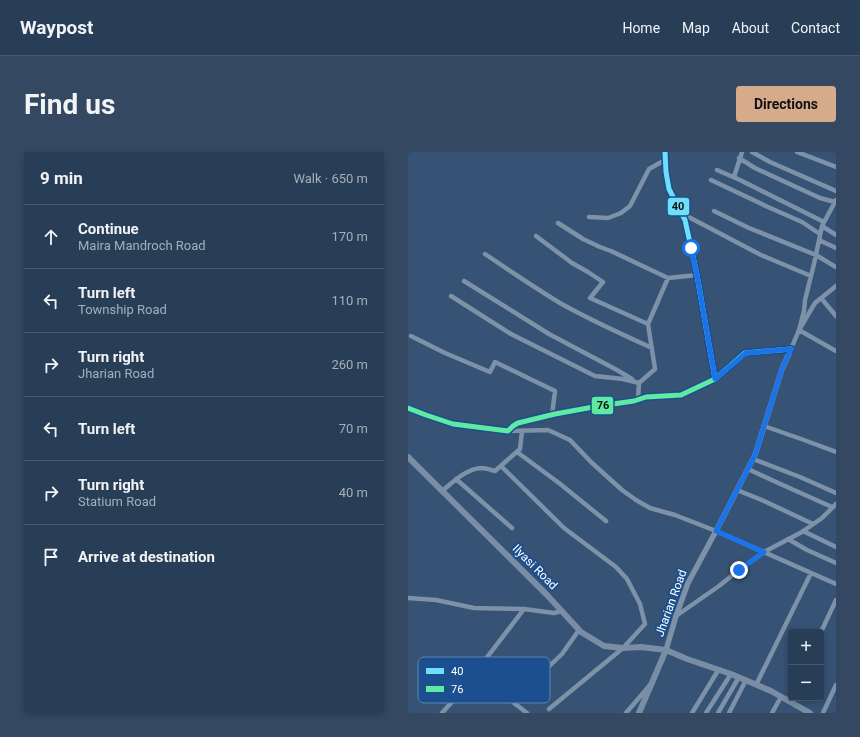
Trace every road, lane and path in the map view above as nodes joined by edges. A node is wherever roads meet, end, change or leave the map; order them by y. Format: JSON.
{"nodes":[{"id":1,"x":665,"y":152,"type":"edge"},
{"id":2,"x":742,"y":152,"type":"edge"},
{"id":3,"x":752,"y":152,"type":"edge"},
{"id":4,"x":797,"y":152,"type":"edge"},
{"id":5,"x":739,"y":158,"type":"junction"},
{"id":6,"x":665,"y":160,"type":"junction"},
{"id":7,"x":836,"y":167,"type":"edge"},
{"id":8,"x":717,"y":170,"type":"dead end"},
{"id":9,"x":734,"y":177,"type":"junction"},
{"id":10,"x":711,"y":180,"type":"dead end"},
{"id":11,"x":836,"y":191,"type":"edge"},
{"id":12,"x":835,"y":204,"type":"edge"},
{"id":13,"x":714,"y":211,"type":"dead end"},
{"id":14,"x":681,"y":213,"type":"junction"},
{"id":15,"x":589,"y":217,"type":"dead end"},
{"id":16,"x":558,"y":223,"type":"dead end"},
{"id":17,"x":823,"y":224,"type":"junction"},
{"id":18,"x":820,"y":234,"type":"junction"},
{"id":19,"x":836,"y":235,"type":"edge"},
{"id":20,"x":536,"y":236,"type":"dead end"},
{"id":21,"x":819,"y":240,"type":"junction"},
{"id":22,"x":836,"y":248,"type":"edge"},
{"id":23,"x":485,"y":254,"type":"dead end"},
{"id":24,"x":816,"y":255,"type":"junction"},
{"id":25,"x":836,"y":267,"type":"edge"},
{"id":26,"x":697,"y":275,"type":"junction"},
{"id":27,"x":811,"y":276,"type":"junction"},
{"id":28,"x":668,"y":278,"type":"junction"},
{"id":29,"x":464,"y":281,"type":"dead end"},
{"id":30,"x":836,"y":286,"type":"edge"},
{"id":31,"x":451,"y":296,"type":"dead end"},
{"id":32,"x":821,"y":298,"type":"junction"},
{"id":33,"x":836,"y":316,"type":"edge"},
{"id":34,"x":648,"y":324,"type":"junction"},
{"id":35,"x":799,"y":330,"type":"junction"},
{"id":36,"x":411,"y":336,"type":"dead end"},
{"id":37,"x":652,"y":348,"type":"junction"},
{"id":38,"x":791,"y":349,"type":"junction"},
{"id":39,"x":836,"y":351,"type":"edge"},
{"id":40,"x":715,"y":379,"type":"junction"},
{"id":41,"x":639,"y":383,"type":"junction"},
{"id":42,"x":638,"y":400,"type":"junction"},
{"id":43,"x":408,"y":408,"type":"edge"},
{"id":44,"x":552,"y":415,"type":"junction"},
{"id":45,"x":764,"y":426,"type":"junction"},
{"id":46,"x":508,"y":431,"type":"junction"},
{"id":47,"x":522,"y":431,"type":"junction"},
{"id":48,"x":517,"y":452,"type":"junction"},
{"id":49,"x":836,"y":452,"type":"edge"},
{"id":50,"x":408,"y":457,"type":"edge"},
{"id":51,"x":753,"y":459,"type":"junction"},
{"id":52,"x":501,"y":466,"type":"junction"},
{"id":53,"x":748,"y":469,"type":"junction"},
{"id":54,"x":456,"y":479,"type":"junction"},
{"id":55,"x":737,"y":490,"type":"junction"},
{"id":56,"x":442,"y":491,"type":"junction"},
{"id":57,"x":836,"y":493,"type":"edge"},
{"id":58,"x":834,"y":506,"type":"edge"},
{"id":59,"x":606,"y":521,"type":"dead end"},
{"id":60,"x":813,"y":524,"type":"junction"},
{"id":61,"x":512,"y":528,"type":"dead end"},
{"id":62,"x":716,"y":531,"type":"junction"},
{"id":63,"x":803,"y":531,"type":"junction"},
{"id":64,"x":788,"y":539,"type":"junction"},
{"id":65,"x":836,"y":547,"type":"edge"},
{"id":66,"x":764,"y":552,"type":"junction"},
{"id":67,"x":836,"y":563,"type":"edge"},
{"id":68,"x":811,"y":573,"type":"junction"},
{"id":69,"x":836,"y":584,"type":"edge"},
{"id":70,"x":408,"y":598,"type":"edge"},
{"id":71,"x":836,"y":600,"type":"edge"},
{"id":72,"x":524,"y":610,"type":"junction"},
{"id":73,"x":562,"y":611,"type":"junction"},
{"id":74,"x":676,"y":616,"type":"junction"},
{"id":75,"x":822,"y":629,"type":"edge"},
{"id":76,"x":579,"y":630,"type":"junction"},
{"id":77,"x":623,"y":648,"type":"junction"},
{"id":78,"x":666,"y":650,"type":"junction"},
{"id":79,"x":488,"y":657,"type":"edge"},
{"id":80,"x":550,"y":666,"type":"edge"},
{"id":81,"x":719,"y":669,"type":"junction"},
{"id":82,"x":731,"y":674,"type":"junction"},
{"id":83,"x":738,"y":677,"type":"junction"},
{"id":84,"x":746,"y":680,"type":"junction"},
{"id":85,"x":652,"y":682,"type":"junction"},
{"id":86,"x":756,"y":685,"type":"junction"},
{"id":87,"x":836,"y":685,"type":"edge"},
{"id":88,"x":781,"y":697,"type":"junction"},
{"id":89,"x":788,"y":701,"type":"joint"},
{"id":90,"x":451,"y":703,"type":"edge"},
{"id":91,"x":514,"y":703,"type":"edge"},
{"id":92,"x":549,"y":709,"type":"dead end"},
{"id":93,"x":731,"y":712,"type":"edge"},
{"id":94,"x":442,"y":713,"type":"edge"},
{"id":95,"x":527,"y":713,"type":"edge"},
{"id":96,"x":626,"y":713,"type":"edge"},
{"id":97,"x":639,"y":713,"type":"edge"},
{"id":98,"x":692,"y":713,"type":"edge"},
{"id":99,"x":706,"y":713,"type":"edge"},
{"id":100,"x":718,"y":713,"type":"edge"},
{"id":101,"x":772,"y":713,"type":"edge"},
{"id":102,"x":810,"y":713,"type":"edge"},
{"id":103,"x":823,"y":713,"type":"edge"}],
"edges":[{"from":1,"to":6,"type":"street"},
{"from":2,"to":5,"type":"street"},
{"from":3,"to":11,"type":"street"},
{"from":4,"to":7,"type":"street"},
{"from":5,"to":9,"type":"street"},
{"from":5,"to":12,"type":"street"},
{"from":6,"to":14,"type":"street"},
{"from":6,"to":15,"type":"street"},
{"from":8,"to":9,"type":"street"},
{"from":9,"to":17,"type":"street"},
{"from":10,"to":18,"type":"street"},
{"from":12,"to":17,"type":"street"},
{"from":13,"to":24,"type":"street"},
{"from":14,"to":26,"type":"street"},
{"from":14,"to":27,"type":"street"},
{"from":16,"to":28,"type":"street"},
{"from":17,"to":18,"type":"street"},
{"from":17,"to":19,"type":"street"},
{"from":18,"to":21,"type":"street"},
{"from":20,"to":34,"type":"street"},
{"from":21,"to":22,"type":"street"},
{"from":21,"to":24,"type":"street"},
{"from":23,"to":37,"type":"street"},
{"from":24,"to":25,"type":"street"},
{"from":24,"to":27,"type":"street"},
{"from":26,"to":28,"type":"street"},
{"from":26,"to":40,"type":"street"},
{"from":27,"to":35,"type":"street"},
{"from":28,"to":34,"type":"street"},
{"from":29,"to":41,"type":"street"},
{"from":30,"to":32,"type":"street"},
{"from":31,"to":41,"type":"street"},
{"from":32,"to":33,"type":"street"},
{"from":32,"to":35,"type":"street"},
{"from":34,"to":37,"type":"street"},
{"from":35,"to":38,"type":"street"},
{"from":35,"to":39,"type":"street"},
{"from":36,"to":44,"type":"street"},
{"from":37,"to":41,"type":"street"},
{"from":38,"to":40,"type":"street"},
{"from":38,"to":45,"type":"street","name":"Jharian Road"},
{"from":40,"to":42,"type":"street"},
{"from":41,"to":42,"type":"street"},
{"from":42,"to":44,"type":"street"},
{"from":43,"to":46,"type":"street"},
{"from":44,"to":46,"type":"street"},
{"from":45,"to":49,"type":"street"},
{"from":45,"to":51,"type":"street","name":"Jharian Road"},
{"from":46,"to":47,"type":"street"},
{"from":47,"to":48,"type":"street"},
{"from":47,"to":62,"type":"street"},
{"from":48,"to":52,"type":"street"},
{"from":48,"to":59,"type":"street"},
{"from":50,"to":56,"type":"main road","name":"Ilyasi Road"},
{"from":51,"to":53,"type":"street","name":"Jharian Road"},
{"from":51,"to":57,"type":"street"},
{"from":52,"to":54,"type":"street"},
{"from":52,"to":77,"type":"street"},
{"from":53,"to":55,"type":"street","name":"Jharian Road"},
{"from":53,"to":58,"type":"street"},
{"from":54,"to":56,"type":"street"},
{"from":54,"to":61,"type":"street"},
{"from":55,"to":60,"type":"street"},
{"from":55,"to":62,"type":"street","name":"Jharian Road"},
{"from":56,"to":73,"type":"main road","name":"Ilyasi Road"},
{"from":58,"to":60,"type":"street"},
{"from":60,"to":63,"type":"street"},
{"from":62,"to":66,"type":"street"},
{"from":62,"to":74,"type":"street","name":"Jharian Road"},
{"from":63,"to":64,"type":"street"},
{"from":63,"to":65,"type":"street"},
{"from":64,"to":66,"type":"street"},
{"from":64,"to":67,"type":"street"},
{"from":66,"to":68,"type":"street"},
{"from":66,"to":74,"type":"street"},
{"from":68,"to":69,"type":"street"},
{"from":68,"to":86,"type":"street"},
{"from":70,"to":72,"type":"street"},
{"from":71,"to":75,"type":"street"},
{"from":72,"to":73,"type":"street"},
{"from":72,"to":79,"type":"street"},
{"from":73,"to":76,"type":"main road","name":"Ilyasi Road"},
{"from":74,"to":78,"type":"street","name":"Jharian Road"},
{"from":76,"to":77,"type":"main road","name":"Ilyasi Road"},
{"from":76,"to":80,"type":"street"},
{"from":77,"to":78,"type":"main road","name":"Ilyasi Road"},
{"from":77,"to":92,"type":"street"},
{"from":78,"to":81,"type":"main road","name":"Ilyasi Road"},
{"from":78,"to":85,"type":"main road","name":"Jharian Road"},
{"from":81,"to":82,"type":"main road","name":"Ilyasi Road"},
{"from":81,"to":98,"type":"street"},
{"from":82,"to":83,"type":"main road","name":"Ilyasi Road"},
{"from":82,"to":99,"type":"street"},
{"from":83,"to":84,"type":"main road","name":"Ilyasi Road"},
{"from":83,"to":100,"type":"street"},
{"from":84,"to":86,"type":"main road","name":"Ilyasi Road"},
{"from":84,"to":93,"type":"street"},
{"from":85,"to":96,"type":"street"},
{"from":85,"to":97,"type":"main road","name":"Jharian Road"},
{"from":86,"to":88,"type":"main road","name":"Ilyasi Road"},
{"from":87,"to":103,"type":"street"},
{"from":88,"to":89,"type":"main road","name":"Ilyasi Road"},
{"from":88,"to":101,"type":"street"},
{"from":89,"to":102,"type":"main road","name":"Ilyasi Road"},
{"from":90,"to":94,"type":"street"},
{"from":91,"to":95,"type":"street"}]}
